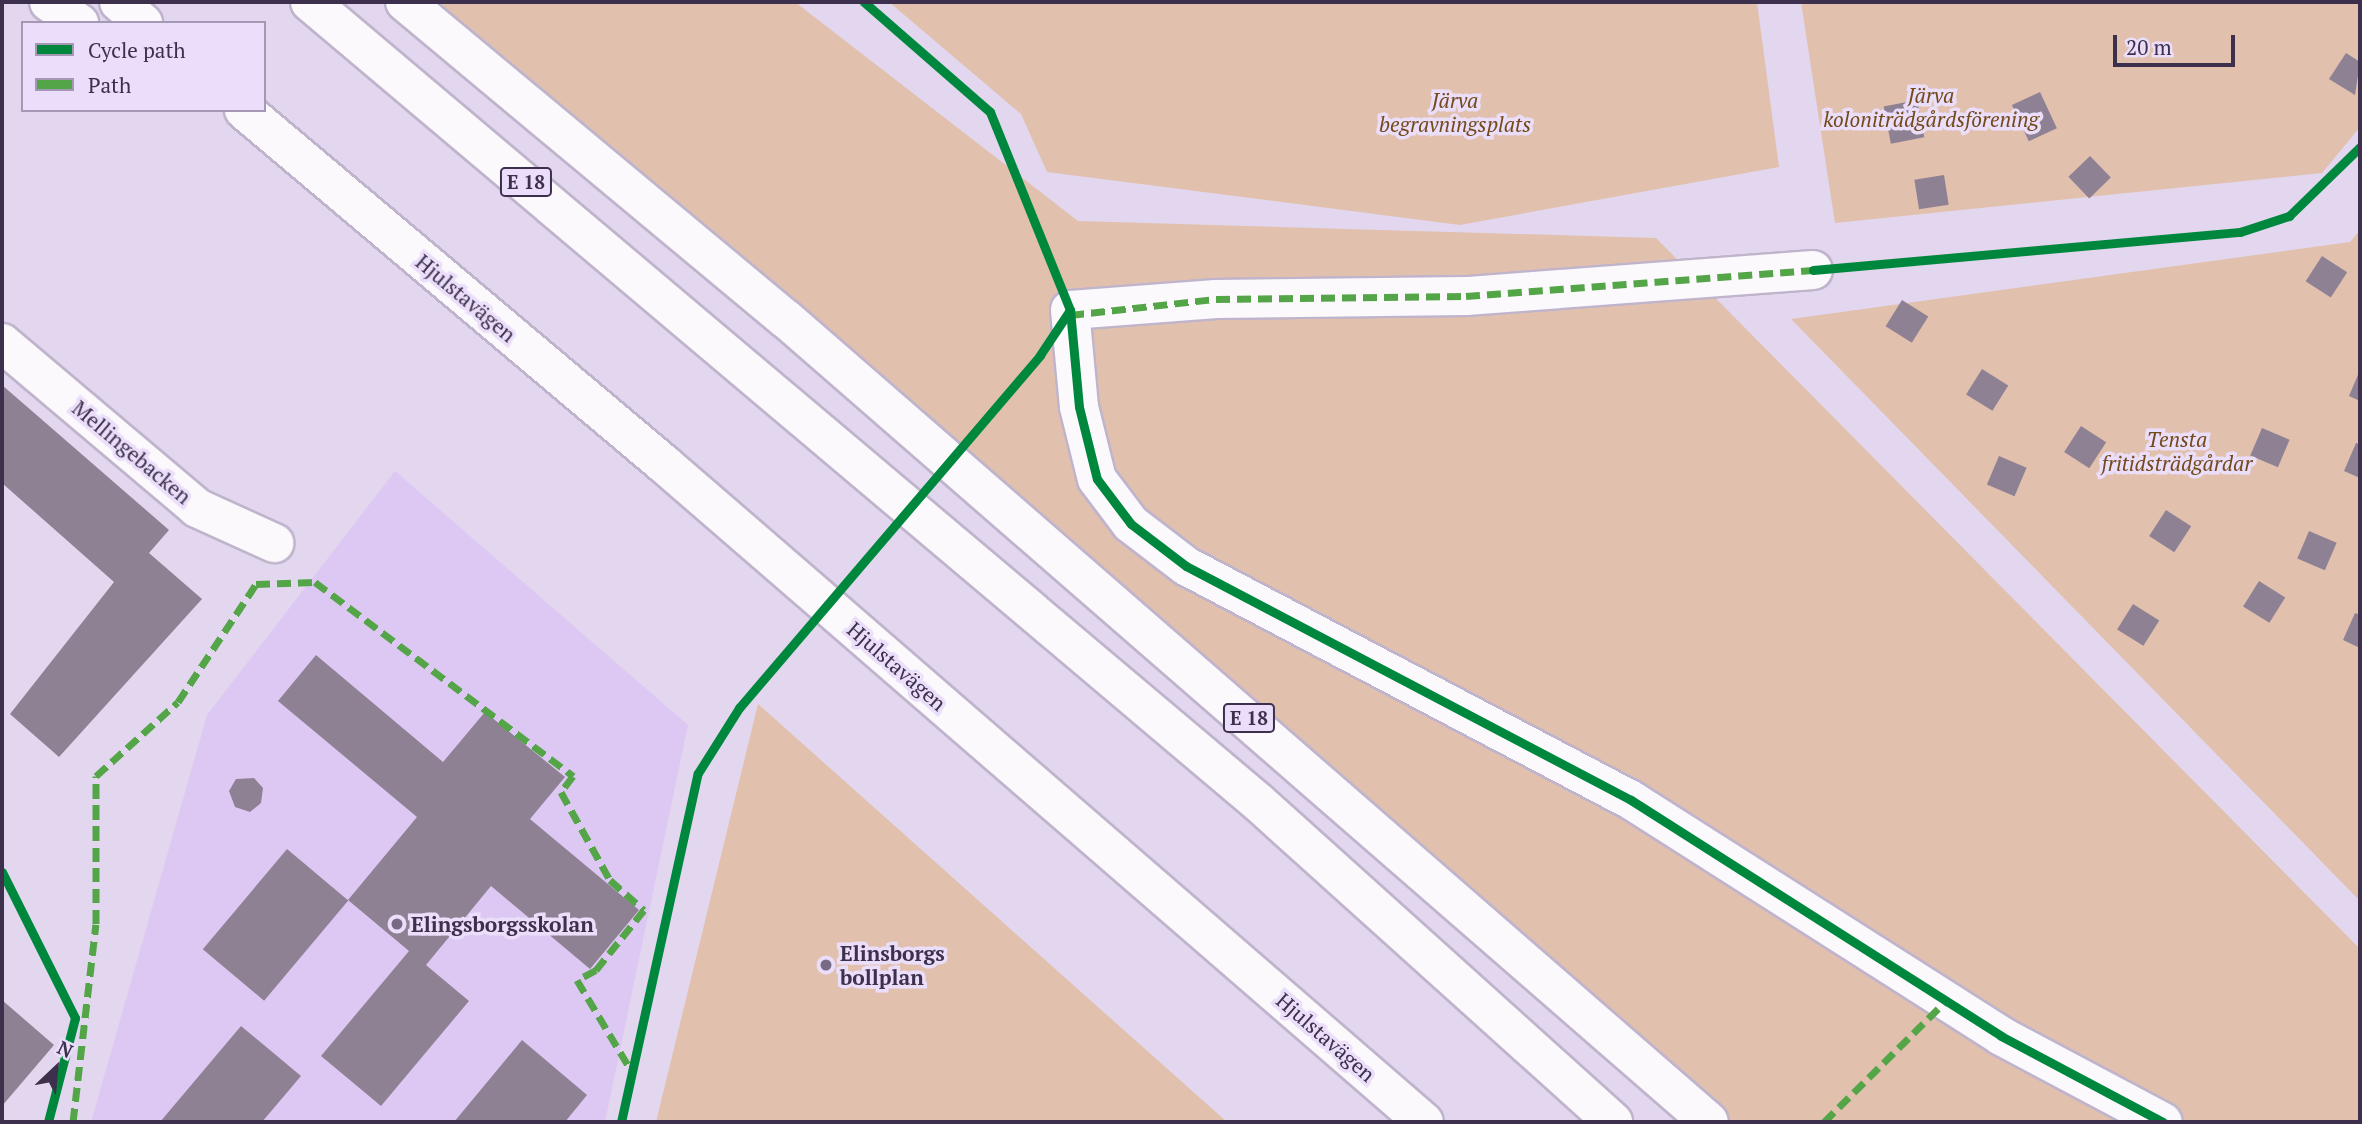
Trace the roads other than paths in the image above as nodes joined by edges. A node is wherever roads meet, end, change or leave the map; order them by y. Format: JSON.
{"nodes":[{"id":1,"x":49,"y":2,"type":"edge"},
{"id":2,"x":119,"y":2,"type":"edge"},
{"id":3,"x":310,"y":2,"type":"edge"},
{"id":4,"x":405,"y":2,"type":"edge"},
{"id":5,"x":76,"y":21,"type":"edge"},
{"id":6,"x":142,"y":21,"type":"edge"},
{"id":7,"x":220,"y":112,"type":"edge"},
{"id":8,"x":246,"y":112,"type":"edge"},
{"id":9,"x":302,"y":161,"type":"junction"},
{"id":10,"x":1813,"y":270,"type":"dead end"},
{"id":11,"x":2,"y":343,"type":"edge"},
{"id":12,"x":274,"y":542,"type":"dead end"},
{"id":13,"x":1424,"y":1122,"type":"edge"},
{"id":14,"x":1613,"y":1122,"type":"edge"},
{"id":15,"x":1709,"y":1122,"type":"edge"},
{"id":16,"x":2163,"y":1122,"type":"edge"}],
"edges":[{"from":1,"to":5,"type":"main road"},
{"from":2,"to":6,"type":"main road"},
{"from":3,"to":14,"type":"main road","number":"E 18"},
{"from":4,"to":15,"type":"main road","number":"E 18"},
{"from":7,"to":9,"type":"main road","name":"Hjulstavägen"},
{"from":8,"to":9,"type":"main road","name":"Hjulstavägen"},
{"from":9,"to":13,"type":"main road","name":"Hjulstavägen"},
{"from":10,"to":16,"type":"main road"},
{"from":11,"to":12,"type":"main road","name":"Mellingebacken"}]}
